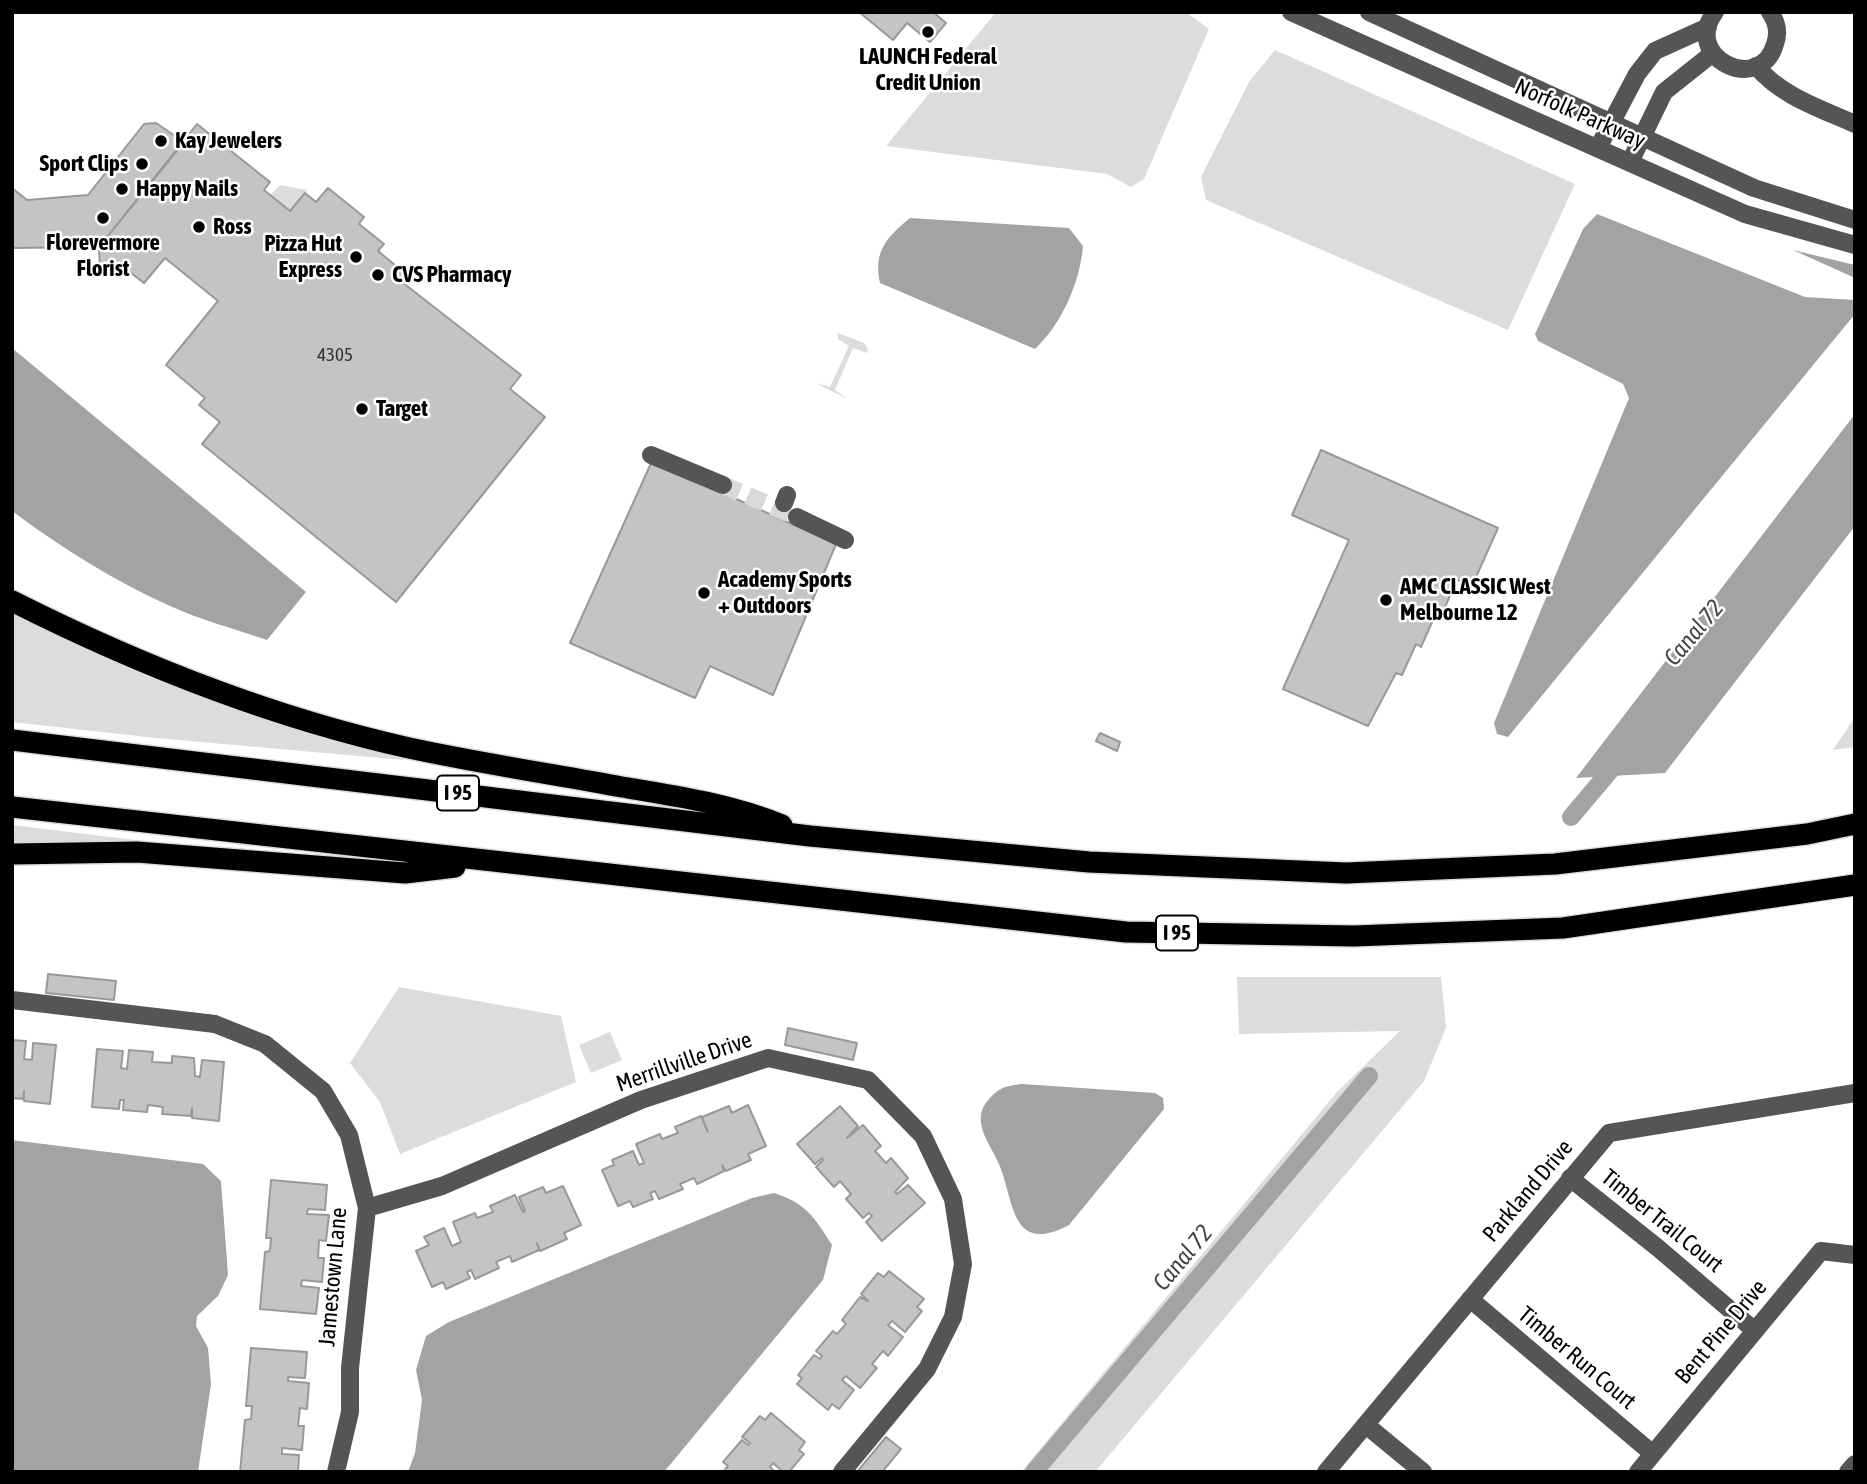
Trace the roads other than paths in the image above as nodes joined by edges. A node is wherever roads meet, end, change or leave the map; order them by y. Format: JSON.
{"nodes":[{"id":1,"x":1292,"y":12,"type":"edge"},
{"id":2,"x":1369,"y":12,"type":"edge"},
{"id":3,"x":1770,"y":12,"type":"edge"},
{"id":4,"x":1711,"y":20,"type":"edge"},
{"id":5,"x":1713,"y":53,"type":"junction"},
{"id":6,"x":1756,"y":66,"type":"junction"},
{"id":7,"x":1610,"y":121,"type":"junction"},
{"id":8,"x":1855,"y":124,"type":"edge"},
{"id":9,"x":1644,"y":137,"type":"junction"},
{"id":10,"x":1598,"y":148,"type":"junction"},
{"id":11,"x":1630,"y":163,"type":"junction"},
{"id":12,"x":1855,"y":220,"type":"edge"},
{"id":13,"x":1855,"y":246,"type":"edge"},
{"id":14,"x":650,"y":455,"type":"dead end"},
{"id":15,"x":723,"y":485,"type":"tunnel mouth"},
{"id":16,"x":797,"y":517,"type":"tunnel mouth"},
{"id":17,"x":845,"y":540,"type":"dead end"},
{"id":18,"x":12,"y":601,"type":"edge"},
{"id":19,"x":12,"y":740,"type":"edge"},
{"id":20,"x":12,"y":807,"type":"edge"},
{"id":21,"x":1855,"y":824,"type":"edge"},
{"id":22,"x":810,"y":836,"type":"junction"},
{"id":23,"x":12,"y":854,"type":"edge"},
{"id":24,"x":499,"y":862,"type":"junction"},
{"id":25,"x":1855,"y":885,"type":"edge"},
{"id":26,"x":12,"y":1000,"type":"edge"},
{"id":27,"x":1855,"y":1093,"type":"edge"},
{"id":28,"x":1570,"y":1178,"type":"junction"},
{"id":29,"x":367,"y":1208,"type":"junction"},
{"id":30,"x":1855,"y":1255,"type":"edge"},
{"id":31,"x":1471,"y":1299,"type":"junction"},
{"id":32,"x":1754,"y":1330,"type":"junction"},
{"id":33,"x":1366,"y":1425,"type":"junction"},
{"id":34,"x":1653,"y":1454,"type":"junction"},
{"id":35,"x":1855,"y":1464,"type":"edge"},
{"id":36,"x":337,"y":1472,"type":"edge"},
{"id":37,"x":842,"y":1472,"type":"edge"},
{"id":38,"x":1326,"y":1472,"type":"edge"},
{"id":39,"x":1423,"y":1472,"type":"edge"},
{"id":40,"x":1638,"y":1472,"type":"edge"},
{"id":41,"x":1848,"y":1472,"type":"edge"}],
"edges":[{"from":1,"to":10,"type":"street","name":"Norfolk Parkway"},
{"from":2,"to":7,"type":"street","name":"Norfolk Parkway"},
{"from":3,"to":6,"type":"street"},
{"from":4,"to":5,"type":"street"},
{"from":4,"to":7,"type":"street"},
{"from":5,"to":6,"type":"street"},
{"from":5,"to":9,"type":"street"},
{"from":6,"to":8,"type":"street"},
{"from":7,"to":9,"type":"street","name":"Norfolk Parkway"},
{"from":7,"to":10,"type":"street"},
{"from":9,"to":11,"type":"street"},
{"from":9,"to":12,"type":"street","name":"Norfolk Parkway"},
{"from":10,"to":11,"type":"street","name":"Norfolk Parkway"},
{"from":11,"to":13,"type":"street","name":"Norfolk Parkway"},
{"from":14,"to":15,"type":"street"},
{"from":16,"to":17,"type":"street"},
{"from":18,"to":22,"type":"highway"},
{"from":19,"to":22,"type":"highway","number":"I 95"},
{"from":20,"to":24,"type":"highway","number":"I 95"},
{"from":21,"to":22,"type":"highway","number":"I 95"},
{"from":23,"to":24,"type":"highway"},
{"from":24,"to":25,"type":"highway","number":"I 95"},
{"from":26,"to":29,"type":"street","name":"Jamestown Lane"},
{"from":27,"to":28,"type":"street","name":"Parkland Drive"},
{"from":28,"to":31,"type":"street","name":"Parkland Drive"},
{"from":28,"to":32,"type":"street","name":"Timber Trail Court"},
{"from":29,"to":36,"type":"street","name":"Jamestown Lane"},
{"from":29,"to":37,"type":"street","name":"Merrillville Drive"},
{"from":30,"to":32,"type":"street","name":"Bent Pine Drive"},
{"from":31,"to":33,"type":"street","name":"Parkland Drive"},
{"from":31,"to":34,"type":"street","name":"Timber Run Court"},
{"from":32,"to":34,"type":"street","name":"Bent Pine Drive"},
{"from":33,"to":38,"type":"street","name":"Parkland Drive"},
{"from":33,"to":39,"type":"street"},
{"from":34,"to":40,"type":"street","name":"Bent Pine Drive"},
{"from":35,"to":41,"type":"street"}]}
